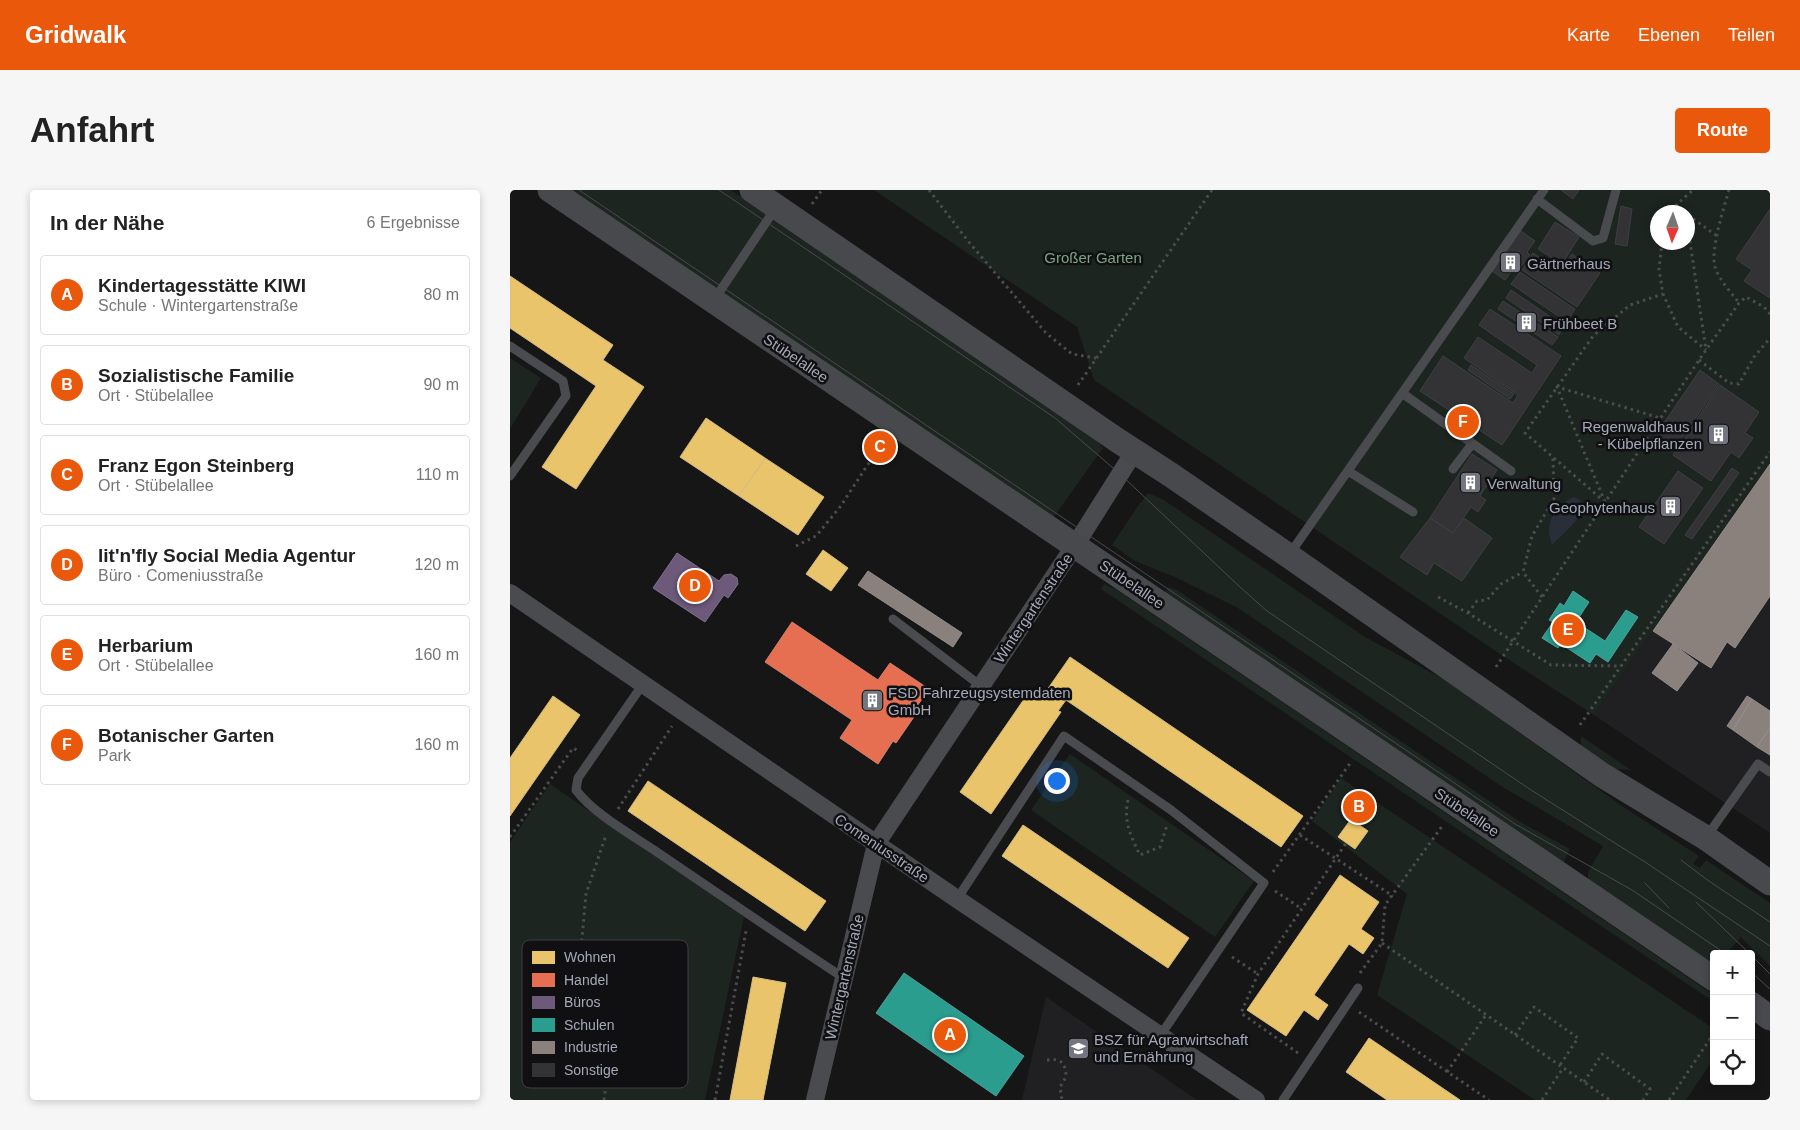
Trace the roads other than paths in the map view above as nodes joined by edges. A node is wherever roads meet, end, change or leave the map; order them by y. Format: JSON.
{"nodes":[{"id":1,"x":550,"y":190,"type":"edge"},
{"id":2,"x":752,"y":190,"type":"edge"},
{"id":3,"x":1544,"y":190,"type":"edge"},
{"id":4,"x":1616,"y":190,"type":"edge"},
{"id":5,"x":1537,"y":199,"type":"junction"},
{"id":6,"x":777,"y":207,"type":"junction"},
{"id":7,"x":713,"y":301,"type":"junction"},
{"id":8,"x":510,"y":346,"type":"edge"},
{"id":9,"x":1402,"y":394,"type":"junction"},
{"id":10,"x":1472,"y":444,"type":"junction"},
{"id":11,"x":1134,"y":452,"type":"junction"},
{"id":12,"x":1453,"y":469,"type":"dead end"},
{"id":13,"x":1348,"y":471,"type":"junction"},
{"id":14,"x":1511,"y":471,"type":"dead end"},
{"id":15,"x":510,"y":476,"type":"edge"},
{"id":16,"x":1413,"y":512,"type":"dead end"},
{"id":17,"x":1074,"y":546,"type":"junction"},
{"id":18,"x":1289,"y":556,"type":"junction"},
{"id":19,"x":513,"y":601,"type":"edge"},
{"id":20,"x":893,"y":619,"type":"dead end"},
{"id":21,"x":643,"y":684,"type":"junction"},
{"id":22,"x":981,"y":686,"type":"junction"},
{"id":23,"x":1770,"y":772,"type":"edge"},
{"id":24,"x":1706,"y":838,"type":"junction"},
{"id":25,"x":876,"y":844,"type":"junction"},
{"id":26,"x":1770,"y":883,"type":"edge"},
{"id":27,"x":957,"y":899,"type":"junction"},
{"id":28,"x":1710,"y":976,"type":"edge"},
{"id":29,"x":844,"y":978,"type":"junction"},
{"id":30,"x":1358,"y":988,"type":"dead end"},
{"id":31,"x":1755,"y":1007,"type":"edge"},
{"id":32,"x":1770,"y":1018,"type":"edge"},
{"id":33,"x":1160,"y":1036,"type":"junction"},
{"id":34,"x":816,"y":1100,"type":"edge"},
{"id":35,"x":1256,"y":1100,"type":"edge"},
{"id":36,"x":1283,"y":1100,"type":"edge"}],
"edges":[{"from":1,"to":7,"type":"main road","name":"Stübelallee"},
{"from":2,"to":6,"type":"main road"},
{"from":3,"to":5,"type":"lane"},
{"from":4,"to":5,"type":"lane"},
{"from":5,"to":9,"type":"lane"},
{"from":6,"to":7,"type":"lane"},
{"from":6,"to":11,"type":"main road"},
{"from":7,"to":17,"type":"main road","name":"Stübelallee"},
{"from":8,"to":15,"type":"lane"},
{"from":9,"to":10,"type":"lane"},
{"from":9,"to":13,"type":"lane"},
{"from":10,"to":12,"type":"lane"},
{"from":10,"to":14,"type":"lane"},
{"from":11,"to":17,"type":"street","name":"Wintergartenstraße"},
{"from":11,"to":18,"type":"main road"},
{"from":13,"to":16,"type":"lane"},
{"from":13,"to":18,"type":"lane"},
{"from":17,"to":22,"type":"street","name":"Wintergartenstraße"},
{"from":17,"to":28,"type":"main road","name":"Stübelallee"},
{"from":18,"to":24,"type":"main road"},
{"from":19,"to":21,"type":"street","name":"Comeniusstraße"},
{"from":20,"to":22,"type":"lane"},
{"from":21,"to":25,"type":"street","name":"Comeniusstraße"},
{"from":21,"to":29,"type":"lane"},
{"from":22,"to":25,"type":"street","name":"Wintergartenstraße"},
{"from":23,"to":24,"type":"lane"},
{"from":24,"to":26,"type":"main road"},
{"from":25,"to":27,"type":"street","name":"Comeniusstraße"},
{"from":25,"to":29,"type":"street","name":"Wintergartenstraße"},
{"from":27,"to":33,"type":"street","name":"Comeniusstraße"},
{"from":27,"to":33,"type":"lane"},
{"from":29,"to":34,"type":"street","name":"Wintergartenstraße"},
{"from":30,"to":36,"type":"lane"},
{"from":31,"to":32,"type":"main road"},
{"from":33,"to":35,"type":"street","name":"Comeniusstraße"}]}
